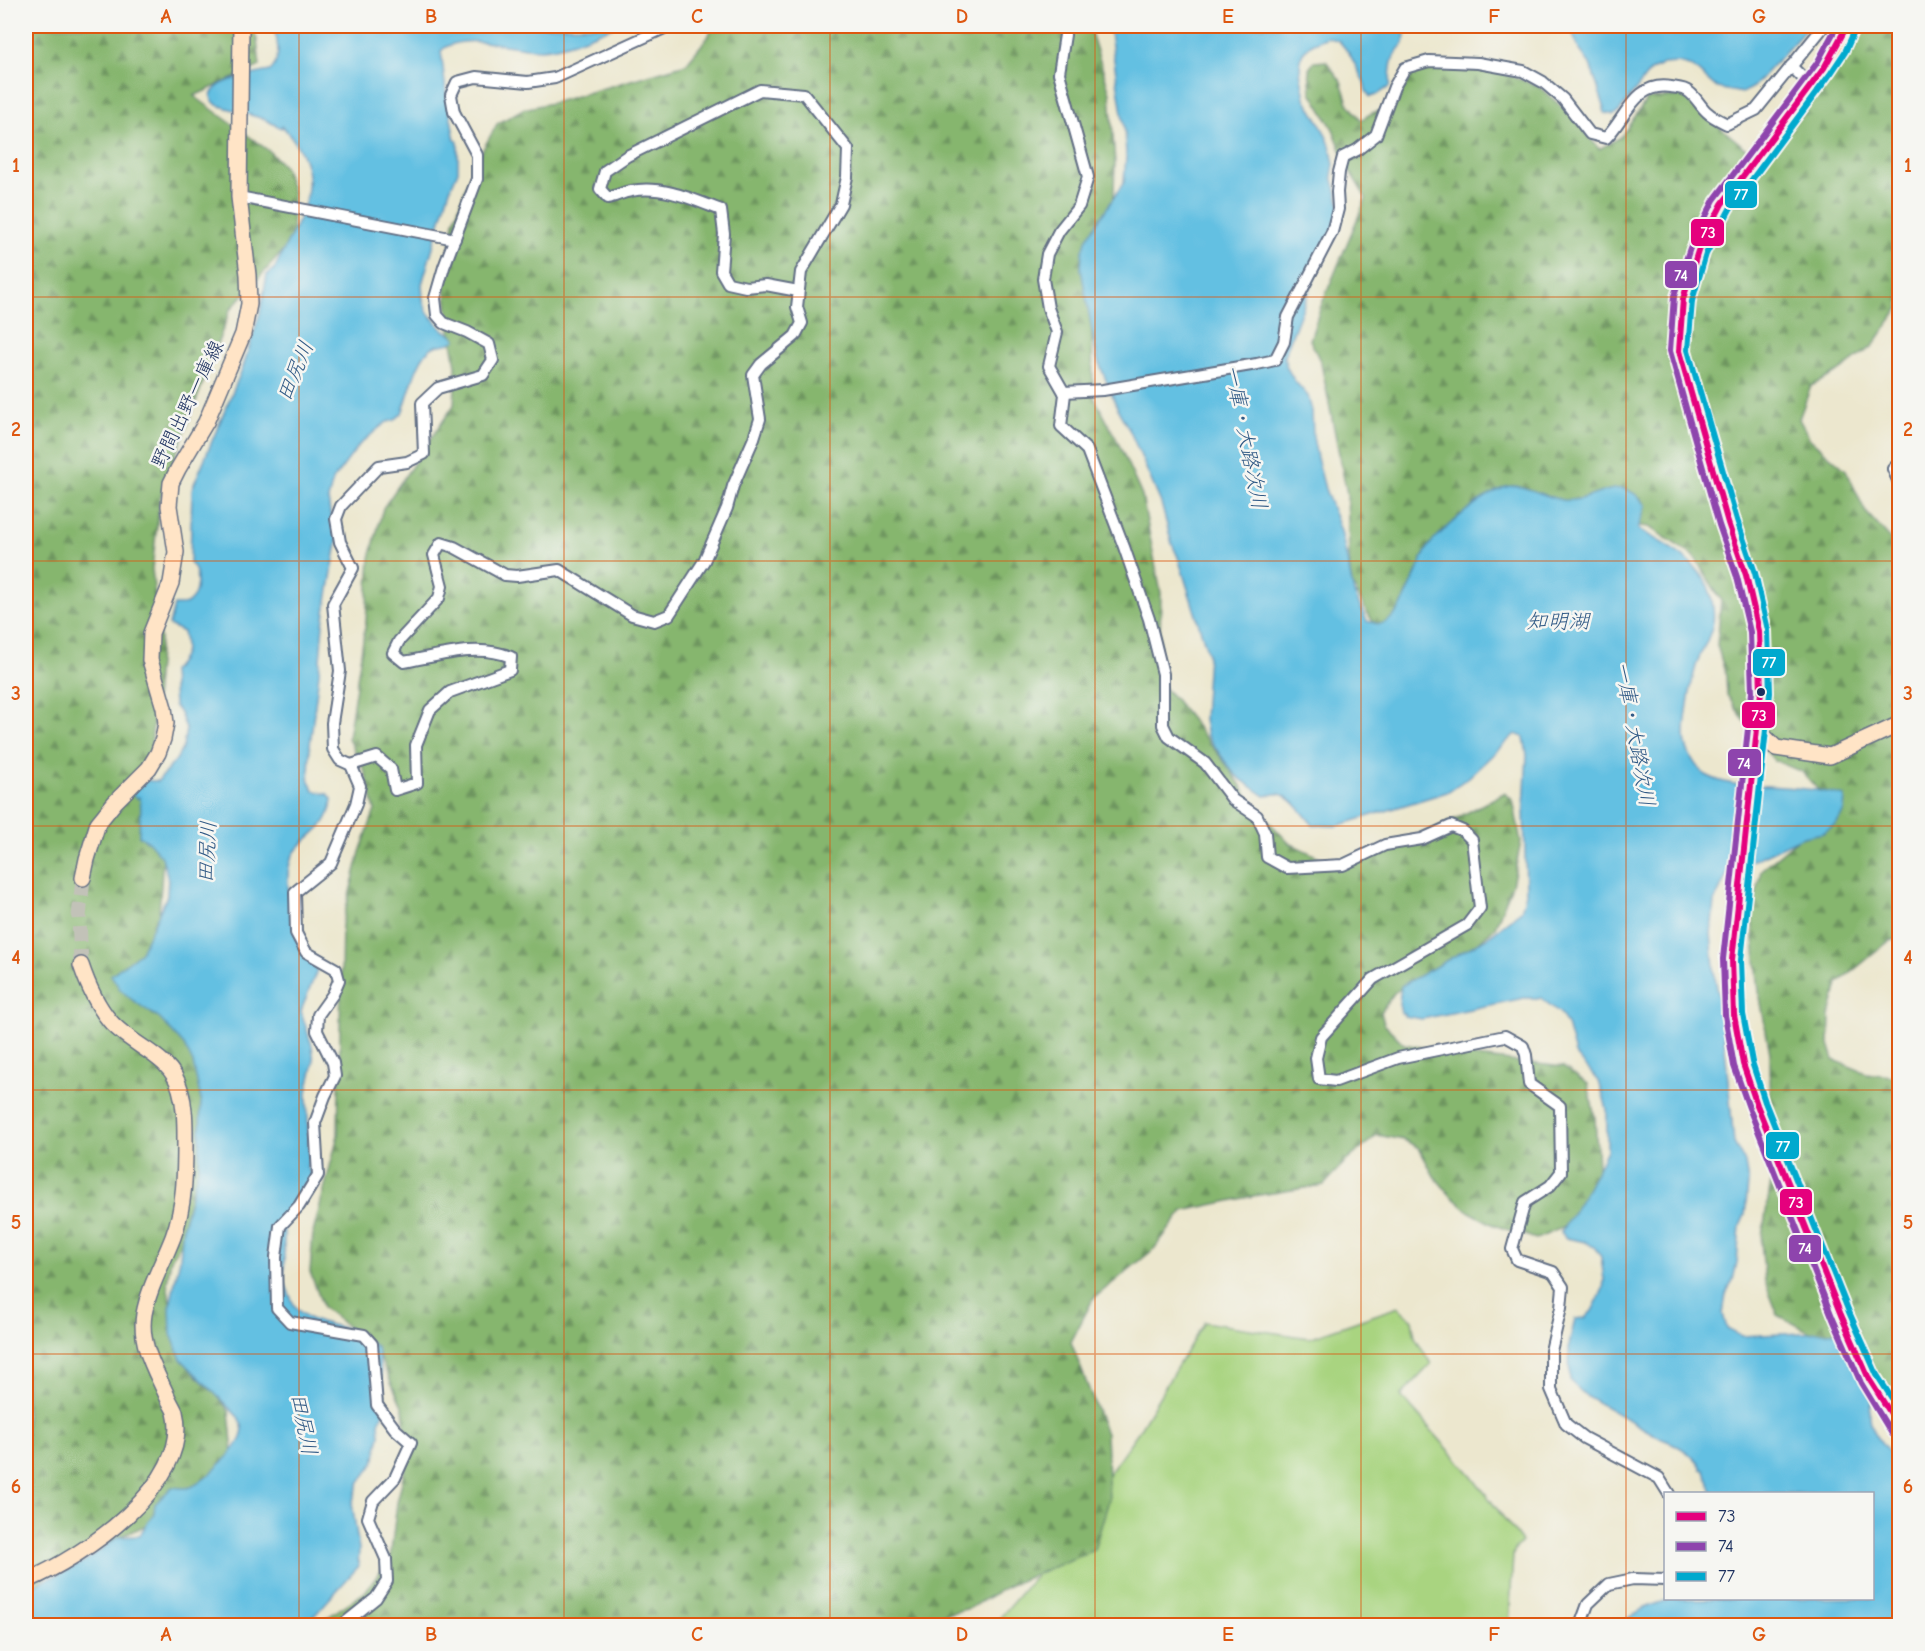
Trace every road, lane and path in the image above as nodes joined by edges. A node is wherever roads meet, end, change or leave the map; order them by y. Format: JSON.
{"nodes":[{"id":1,"x":241,"y":26,"type":"edge"},
{"id":2,"x":669,"y":26,"type":"edge"},
{"id":3,"x":1064,"y":26,"type":"edge"},
{"id":4,"x":1824,"y":26,"type":"edge"},
{"id":5,"x":1847,"y":26,"type":"edge"},
{"id":6,"x":1791,"y":66,"type":"junction"},
{"id":7,"x":1811,"y":86,"type":"junction"},
{"id":8,"x":1749,"y":169,"type":"tunnel mouth"},
{"id":9,"x":239,"y":197,"type":"junction"},
{"id":10,"x":454,"y":239,"type":"junction"},
{"id":11,"x":798,"y":291,"type":"junction"},
{"id":12,"x":1064,"y":393,"type":"junction"},
{"id":13,"x":1899,"y":462,"type":"edge"},
{"id":14,"x":1899,"y":485,"type":"edge"},
{"id":15,"x":1728,"y":523,"type":"tunnel mouth"},
{"id":16,"x":1899,"y":724,"type":"edge"},
{"id":17,"x":1758,"y":730,"type":"junction"},
{"id":18,"x":351,"y":765,"type":"junction"},
{"id":19,"x":83,"y":878,"type":"tunnel mouth"},
{"id":20,"x":81,"y":965,"type":"tunnel mouth"},
{"id":21,"x":1782,"y":1169,"type":"tunnel mouth"},
{"id":22,"x":1841,"y":1315,"type":"tunnel mouth"},
{"id":23,"x":1898,"y":1426,"type":"edge"},
{"id":24,"x":1668,"y":1492,"type":"edge"},
{"id":25,"x":1664,"y":1580,"type":"edge"},
{"id":26,"x":26,"y":1581,"type":"edge"},
{"id":27,"x":341,"y":1626,"type":"edge"},
{"id":28,"x":1581,"y":1626,"type":"edge"}],
"edges":[{"from":1,"to":9,"type":"main road","name":"野間出野一庫線"},
{"from":2,"to":10,"type":"street"},
{"from":3,"to":12,"type":"street"},
{"from":4,"to":6,"type":"street"},
{"from":5,"to":7,"type":"highway"},
{"from":6,"to":7,"type":"street"},
{"from":6,"to":12,"type":"street"},
{"from":7,"to":8,"type":"highway"},
{"from":9,"to":10,"type":"street"},
{"from":9,"to":19,"type":"main road","name":"野間出野一庫線"},
{"from":10,"to":18,"type":"street"},
{"from":11,"to":11,"type":"street"},
{"from":11,"to":18,"type":"street"},
{"from":12,"to":24,"type":"street"},
{"from":13,"to":14,"type":"street"},
{"from":15,"to":17,"type":"highway"},
{"from":16,"to":17,"type":"main road"},
{"from":17,"to":21,"type":"highway"},
{"from":18,"to":27,"type":"street"},
{"from":20,"to":26,"type":"main road"},
{"from":22,"to":23,"type":"highway"},
{"from":25,"to":28,"type":"street"}]}
